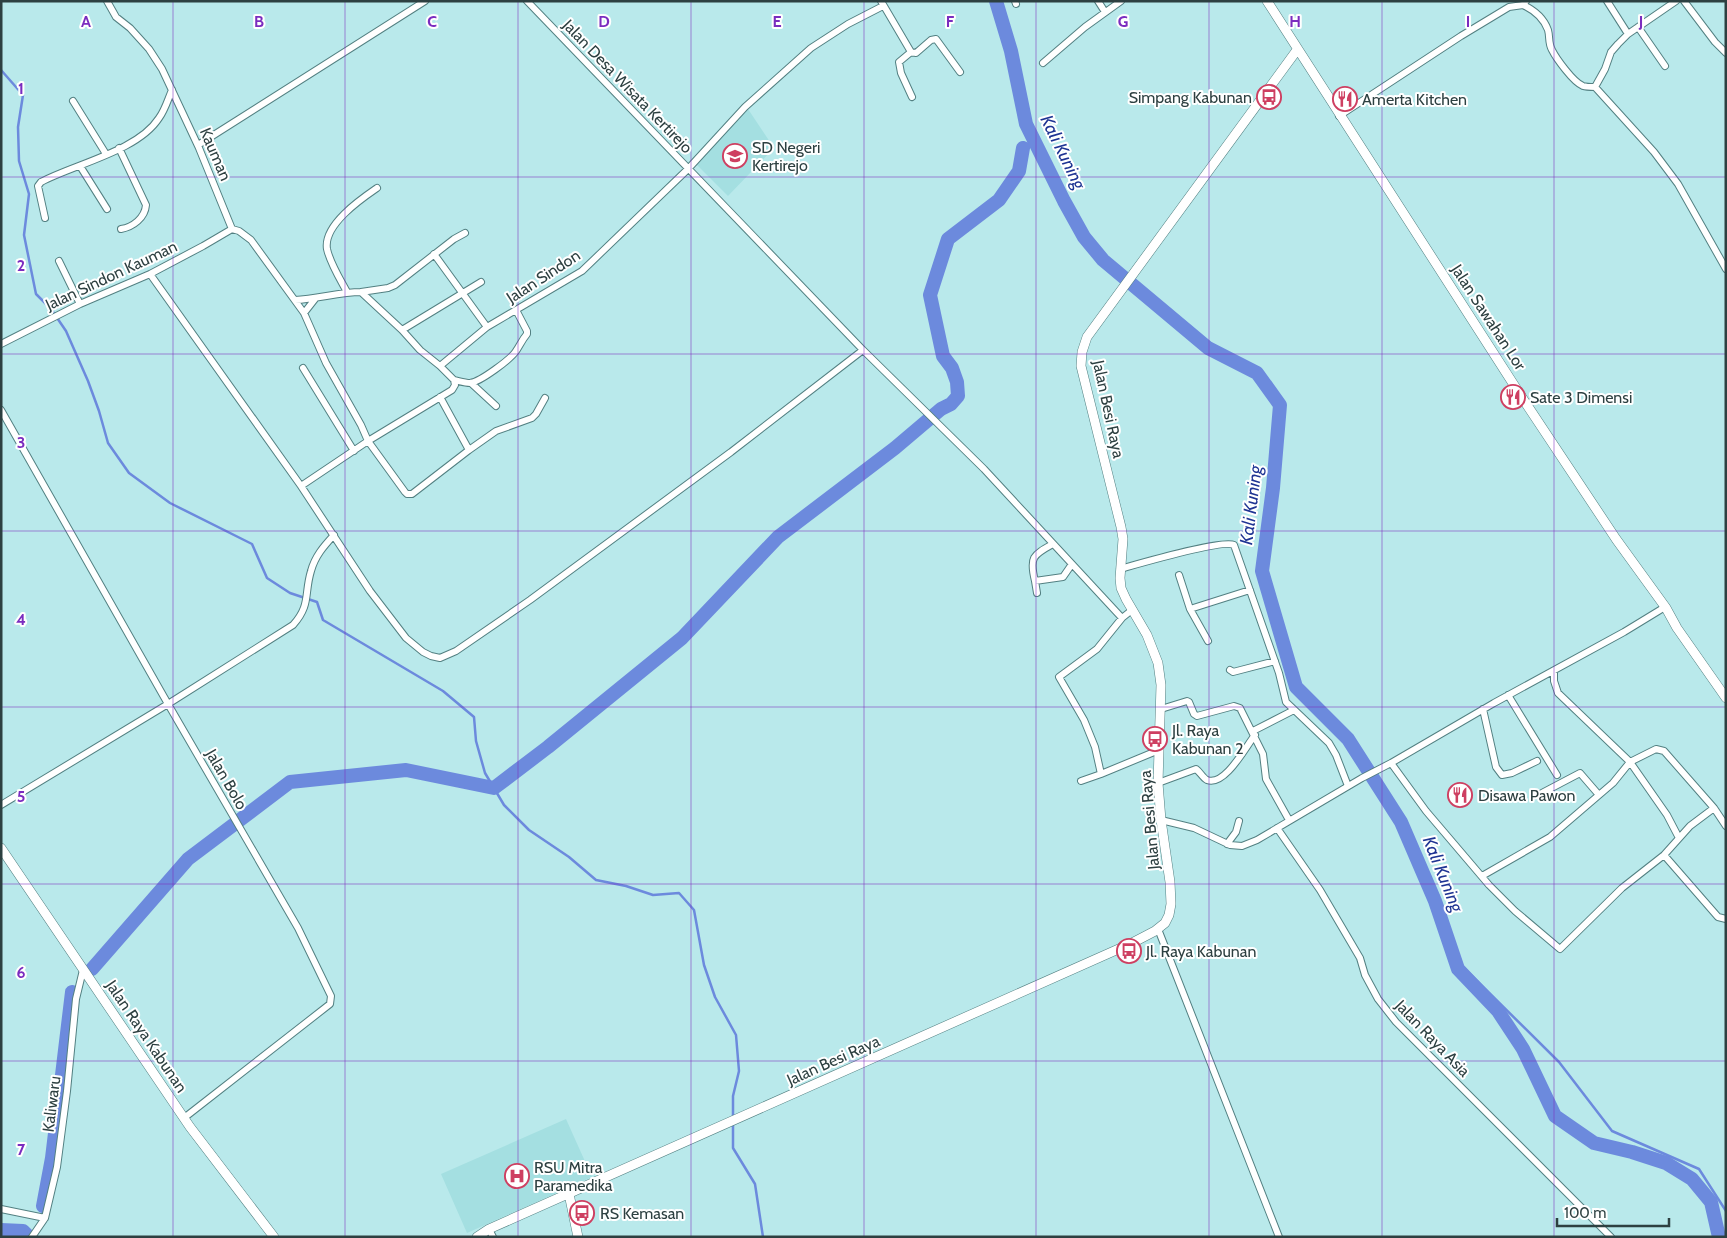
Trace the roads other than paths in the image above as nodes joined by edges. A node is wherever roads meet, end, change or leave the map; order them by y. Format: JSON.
{"nodes":[{"id":1,"x":107,"y":1,"type":"edge"},
{"id":2,"x":425,"y":1,"type":"edge"},
{"id":3,"x":527,"y":1,"type":"edge"},
{"id":4,"x":1098,"y":1,"type":"edge"},
{"id":5,"x":1121,"y":1,"type":"edge"},
{"id":6,"x":1267,"y":1,"type":"edge"},
{"id":7,"x":1607,"y":1,"type":"edge"},
{"id":8,"x":1676,"y":1,"type":"edge"},
{"id":9,"x":1684,"y":1,"type":"edge"},
{"id":10,"x":1525,"y":3,"type":"edge"},
{"id":11,"x":882,"y":4,"type":"edge"},
{"id":12,"x":1105,"y":12,"type":"junction"},
{"id":13,"x":1638,"y":27,"type":"junction"},
{"id":14,"x":1628,"y":34,"type":"junction"},
{"id":15,"x":1298,"y":50,"type":"junction"},
{"id":16,"x":911,"y":52,"type":"junction"},
{"id":17,"x":1726,"y":53,"type":"edge"},
{"id":18,"x":1043,"y":63,"type":"dead end"},
{"id":19,"x":1665,"y":66,"type":"dead end"},
{"id":20,"x":960,"y":72,"type":"dead end"},
{"id":21,"x":1594,"y":87,"type":"junction"},
{"id":22,"x":172,"y":90,"type":"junction"},
{"id":23,"x":912,"y":97,"type":"dead end"},
{"id":24,"x":73,"y":100,"type":"dead end"},
{"id":25,"x":1339,"y":116,"type":"junction"},
{"id":26,"x":198,"y":144,"type":"junction"},
{"id":27,"x":119,"y":148,"type":"junction"},
{"id":28,"x":106,"y":154,"type":"junction"},
{"id":29,"x":80,"y":166,"type":"junction"},
{"id":30,"x":688,"y":169,"type":"junction"},
{"id":31,"x":377,"y":188,"type":"dead end"},
{"id":32,"x":108,"y":209,"type":"dead end"},
{"id":33,"x":45,"y":218,"type":"dead end"},
{"id":34,"x":121,"y":229,"type":"dead end"},
{"id":35,"x":232,"y":229,"type":"junction"},
{"id":36,"x":465,"y":233,"type":"dead end"},
{"id":37,"x":434,"y":254,"type":"junction"},
{"id":38,"x":59,"y":261,"type":"dead end"},
{"id":39,"x":1726,"y":269,"type":"edge"},
{"id":40,"x":150,"y":274,"type":"junction"},
{"id":41,"x":480,"y":282,"type":"dead end"},
{"id":42,"x":347,"y":292,"type":"junction"},
{"id":43,"x":361,"y":292,"type":"junction"},
{"id":44,"x":463,"y":293,"type":"junction"},
{"id":45,"x":315,"y":299,"type":"junction"},
{"id":46,"x":295,"y":300,"type":"junction"},
{"id":47,"x":80,"y":304,"type":"junction"},
{"id":48,"x":516,"y":310,"type":"junction"},
{"id":49,"x":304,"y":313,"type":"junction"},
{"id":50,"x":488,"y":327,"type":"junction"},
{"id":51,"x":402,"y":330,"type":"junction"},
{"id":52,"x":1,"y":344,"type":"edge"},
{"id":53,"x":863,"y":350,"type":"junction"},
{"id":54,"x":440,"y":366,"type":"junction"},
{"id":55,"x":303,"y":368,"type":"dead end"},
{"id":56,"x":454,"y":380,"type":"junction"},
{"id":57,"x":471,"y":383,"type":"junction"},
{"id":58,"x":440,"y":397,"type":"junction"},
{"id":59,"x":545,"y":398,"type":"dead end"},
{"id":60,"x":496,"y":406,"type":"dead end"},
{"id":61,"x":1,"y":410,"type":"edge"},
{"id":62,"x":368,"y":441,"type":"junction"},
{"id":63,"x":469,"y":450,"type":"junction"},
{"id":64,"x":354,"y":451,"type":"junction"},
{"id":65,"x":301,"y":486,"type":"junction"},
{"id":66,"x":334,"y":535,"type":"junction"},
{"id":67,"x":1053,"y":544,"type":"junction"},
{"id":68,"x":1072,"y":564,"type":"junction"},
{"id":69,"x":1120,"y":569,"type":"junction"},
{"id":70,"x":1179,"y":575,"type":"dead end"},
{"id":71,"x":1035,"y":581,"type":"junction"},
{"id":72,"x":1250,"y":590,"type":"junction"},
{"id":73,"x":1036,"y":593,"type":"dead end"},
{"id":74,"x":1665,"y":607,"type":"junction"},
{"id":75,"x":1190,"y":609,"type":"junction"},
{"id":76,"x":1132,"y":610,"type":"junction"},
{"id":77,"x":1122,"y":618,"type":"junction"},
{"id":78,"x":1208,"y":641,"type":"dead end"},
{"id":79,"x":1275,"y":662,"type":"junction"},
{"id":80,"x":1230,"y":670,"type":"dead end"},
{"id":81,"x":1554,"y":671,"type":"junction"},
{"id":82,"x":1508,"y":695,"type":"junction"},
{"id":83,"x":1726,"y":698,"type":"edge"},
{"id":84,"x":168,"y":704,"type":"junction"},
{"id":85,"x":1161,"y":709,"type":"junction"},
{"id":86,"x":1483,"y":709,"type":"junction"},
{"id":87,"x":1294,"y":710,"type":"junction"},
{"id":88,"x":1254,"y":733,"type":"junction"},
{"id":89,"x":1159,"y":750,"type":"junction"},
{"id":90,"x":1537,"y":761,"type":"dead end"},
{"id":91,"x":1630,"y":762,"type":"junction"},
{"id":92,"x":1392,"y":763,"type":"junction"},
{"id":93,"x":1101,"y":774,"type":"junction"},
{"id":94,"x":1557,"y":775,"type":"dead end"},
{"id":95,"x":1081,"y":781,"type":"dead end"},
{"id":96,"x":1158,"y":782,"type":"junction"},
{"id":97,"x":1348,"y":786,"type":"junction"},
{"id":98,"x":1542,"y":793,"type":"dead end"},
{"id":99,"x":1599,"y":795,"type":"junction"},
{"id":100,"x":1,"y":805,"type":"edge"},
{"id":101,"x":1714,"y":808,"type":"junction"},
{"id":102,"x":1161,"y":820,"type":"junction"},
{"id":103,"x":1289,"y":820,"type":"junction"},
{"id":104,"x":1239,"y":821,"type":"dead end"},
{"id":105,"x":1726,"y":826,"type":"edge"},
{"id":106,"x":1276,"y":828,"type":"junction"},
{"id":107,"x":1679,"y":838,"type":"junction"},
{"id":108,"x":1227,"y":844,"type":"junction"},
{"id":109,"x":1,"y":848,"type":"edge"},
{"id":110,"x":1664,"y":856,"type":"junction"},
{"id":111,"x":1482,"y":876,"type":"junction"},
{"id":112,"x":1726,"y":919,"type":"edge"},
{"id":113,"x":1158,"y":929,"type":"junction"},
{"id":114,"x":83,"y":970,"type":"junction"},
{"id":115,"x":184,"y":1118,"type":"junction"},
{"id":116,"x":569,"y":1194,"type":"junction"},
{"id":117,"x":1,"y":1209,"type":"edge"},
{"id":118,"x":45,"y":1218,"type":"junction"},
{"id":119,"x":491,"y":1233,"type":"edge"},
{"id":120,"x":32,"y":1237,"type":"edge"},
{"id":121,"x":274,"y":1237,"type":"edge"},
{"id":122,"x":477,"y":1237,"type":"edge"},
{"id":123,"x":578,"y":1237,"type":"edge"},
{"id":124,"x":1279,"y":1237,"type":"edge"},
{"id":125,"x":1611,"y":1237,"type":"edge"}],
"edges":[{"from":1,"to":22,"type":"street","name":"Kauman"},
{"from":2,"to":26,"type":"street"},
{"from":3,"to":30,"type":"street","name":"Jalan Desa Wisata Kertirejo"},
{"from":4,"to":12,"type":"street"},
{"from":5,"to":12,"type":"street"},
{"from":6,"to":15,"type":"street"},
{"from":7,"to":14,"type":"street"},
{"from":8,"to":13,"type":"street"},
{"from":9,"to":17,"type":"street"},
{"from":10,"to":21,"type":"street"},
{"from":10,"to":25,"type":"street"},
{"from":11,"to":16,"type":"street"},
{"from":11,"to":30,"type":"street","name":"Jalan Sindon"},
{"from":12,"to":18,"type":"street"},
{"from":13,"to":14,"type":"street"},
{"from":13,"to":19,"type":"street"},
{"from":14,"to":21,"type":"street"},
{"from":15,"to":25,"type":"street","name":"Jalan Sawahan Lor"},
{"from":15,"to":69,"type":"street","name":"Jalan Besi Raya"},
{"from":16,"to":20,"type":"street"},
{"from":16,"to":23,"type":"street"},
{"from":21,"to":39,"type":"street"},
{"from":22,"to":26,"type":"street","name":"Kauman"},
{"from":22,"to":27,"type":"street"},
{"from":24,"to":28,"type":"street"},
{"from":25,"to":74,"type":"street","name":"Jalan Sawahan Lor"},
{"from":26,"to":35,"type":"street","name":"Kauman"},
{"from":27,"to":28,"type":"street"},
{"from":27,"to":34,"type":"street"},
{"from":28,"to":29,"type":"street"},
{"from":29,"to":32,"type":"street"},
{"from":29,"to":33,"type":"street"},
{"from":30,"to":48,"type":"street","name":"Jalan Sindon"},
{"from":30,"to":53,"type":"street","name":"Jalan Desa Wisata Kertirejo"},
{"from":31,"to":42,"type":"street"},
{"from":35,"to":40,"type":"street","name":"Jalan Sindon Kauman"},
{"from":35,"to":46,"type":"street"},
{"from":36,"to":37,"type":"street"},
{"from":37,"to":43,"type":"street"},
{"from":37,"to":44,"type":"street"},
{"from":38,"to":47,"type":"street"},
{"from":40,"to":47,"type":"street","name":"Jalan Sindon Kauman"},
{"from":40,"to":65,"type":"street"},
{"from":41,"to":44,"type":"street","name":"Jalan Sindon"},
{"from":42,"to":43,"type":"street"},
{"from":42,"to":45,"type":"street"},
{"from":43,"to":51,"type":"street"},
{"from":44,"to":50,"type":"street"},
{"from":44,"to":51,"type":"street","name":"Jalan Sindon"},
{"from":45,"to":46,"type":"street"},
{"from":45,"to":49,"type":"street"},
{"from":46,"to":49,"type":"street"},
{"from":47,"to":52,"type":"street","name":"Jalan Sindon Kauman"},
{"from":48,"to":50,"type":"street","name":"Jalan Sindon"},
{"from":48,"to":57,"type":"street"},
{"from":49,"to":62,"type":"street"},
{"from":50,"to":54,"type":"street","name":"Jalan Sindon"},
{"from":51,"to":54,"type":"street"},
{"from":53,"to":66,"type":"street"},
{"from":53,"to":67,"type":"street","name":"Jalan Desa Wisata Kertirejo"},
{"from":54,"to":56,"type":"street"},
{"from":55,"to":64,"type":"street"},
{"from":56,"to":57,"type":"street"},
{"from":56,"to":58,"type":"street"},
{"from":57,"to":60,"type":"street"},
{"from":58,"to":62,"type":"street"},
{"from":58,"to":63,"type":"street"},
{"from":59,"to":63,"type":"street"},
{"from":61,"to":84,"type":"street","name":"Jalan Bolo"},
{"from":62,"to":63,"type":"street"},
{"from":62,"to":64,"type":"street"},
{"from":64,"to":65,"type":"street"},
{"from":65,"to":66,"type":"street"},
{"from":66,"to":84,"type":"street"},
{"from":67,"to":68,"type":"street","name":"Jalan Desa Wisata Kertirejo"},
{"from":67,"to":71,"type":"street"},
{"from":68,"to":71,"type":"street"},
{"from":68,"to":77,"type":"street","name":"Jalan Desa Wisata Kertirejo"},
{"from":69,"to":72,"type":"street"},
{"from":69,"to":76,"type":"street","name":"Jalan Besi Raya"},
{"from":70,"to":75,"type":"street"},
{"from":71,"to":73,"type":"street"},
{"from":72,"to":75,"type":"street"},
{"from":72,"to":79,"type":"street"},
{"from":74,"to":81,"type":"street"},
{"from":74,"to":83,"type":"street","name":"Jalan Sawahan Lor"},
{"from":75,"to":78,"type":"street"},
{"from":76,"to":77,"type":"street"},
{"from":76,"to":85,"type":"street","name":"Jalan Besi Raya"},
{"from":77,"to":93,"type":"street"},
{"from":79,"to":80,"type":"street"},
{"from":79,"to":87,"type":"street"},
{"from":81,"to":82,"type":"street"},
{"from":81,"to":91,"type":"street"},
{"from":82,"to":86,"type":"street"},
{"from":82,"to":94,"type":"street"},
{"from":84,"to":100,"type":"street"},
{"from":84,"to":115,"type":"street","name":"Jalan Bolo"},
{"from":85,"to":88,"type":"street"},
{"from":85,"to":89,"type":"street","name":"Jalan Besi Raya"},
{"from":86,"to":90,"type":"street"},
{"from":86,"to":92,"type":"street"},
{"from":87,"to":88,"type":"street"},
{"from":87,"to":97,"type":"street"},
{"from":88,"to":96,"type":"street"},
{"from":88,"to":103,"type":"street"},
{"from":89,"to":93,"type":"street"},
{"from":89,"to":96,"type":"street","name":"Jalan Besi Raya"},
{"from":91,"to":99,"type":"street"},
{"from":91,"to":101,"type":"street"},
{"from":91,"to":107,"type":"street"},
{"from":92,"to":97,"type":"street"},
{"from":92,"to":111,"type":"street"},
{"from":93,"to":95,"type":"street"},
{"from":96,"to":102,"type":"street","name":"Jalan Besi Raya"},
{"from":97,"to":103,"type":"street"},
{"from":98,"to":99,"type":"street"},
{"from":99,"to":111,"type":"street"},
{"from":101,"to":105,"type":"street"},
{"from":101,"to":107,"type":"street"},
{"from":102,"to":108,"type":"street"},
{"from":102,"to":113,"type":"street","name":"Jalan Besi Raya"},
{"from":103,"to":106,"type":"street"},
{"from":104,"to":108,"type":"street"},
{"from":106,"to":108,"type":"street"},
{"from":106,"to":125,"type":"street","name":"Jalan Raya Asia"},
{"from":107,"to":110,"type":"street"},
{"from":109,"to":114,"type":"street","name":"Jalan Raya Kabunan"},
{"from":110,"to":111,"type":"street"},
{"from":110,"to":112,"type":"street"},
{"from":113,"to":116,"type":"street","name":"Jalan Besi Raya"},
{"from":113,"to":124,"type":"street"},
{"from":114,"to":115,"type":"street","name":"Jalan Raya Kabunan"},
{"from":114,"to":118,"type":"street","name":"Kaliwaru"},
{"from":115,"to":121,"type":"street","name":"Jalan Raya Kabunan"},
{"from":116,"to":119,"type":"street"},
{"from":116,"to":123,"type":"street"},
{"from":117,"to":118,"type":"street"},
{"from":118,"to":120,"type":"street","name":"Kaliwaru"},
{"from":119,"to":122,"type":"street"}]}
